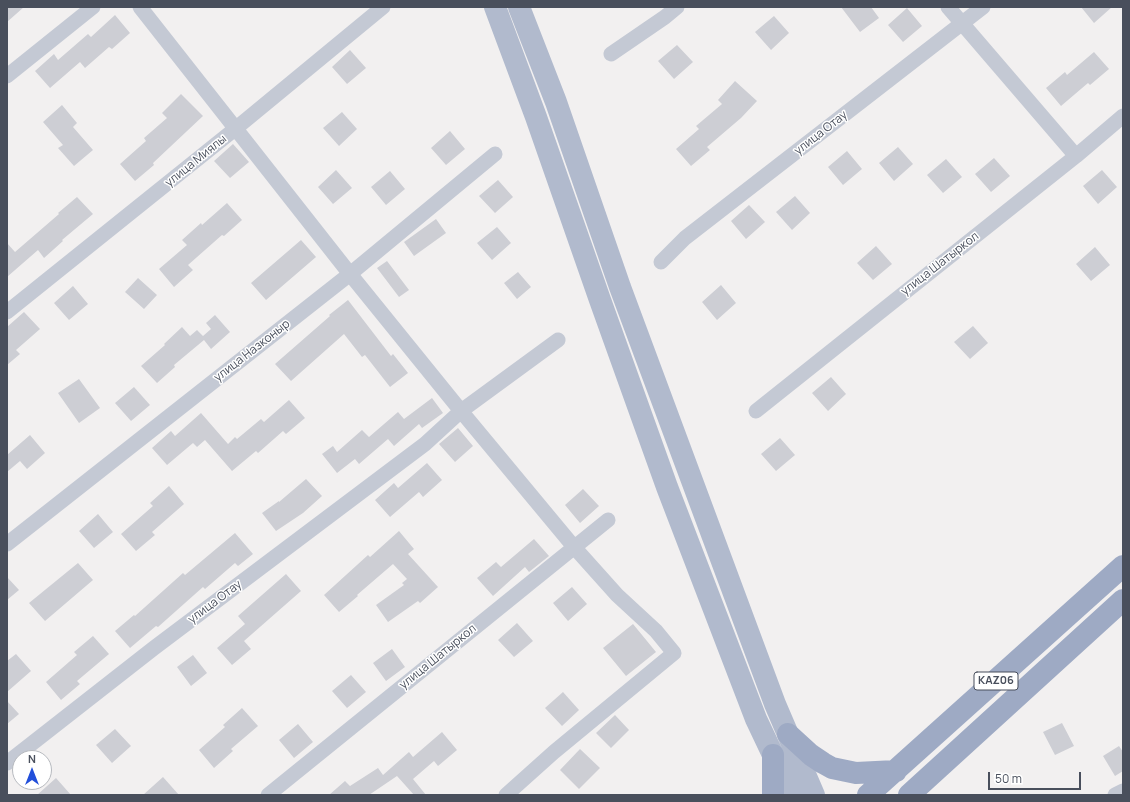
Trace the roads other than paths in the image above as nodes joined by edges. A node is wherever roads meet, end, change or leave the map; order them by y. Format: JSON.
{"nodes":[{"id":1,"x":93,"y":7,"type":"edge"},
{"id":2,"x":140,"y":7,"type":"edge"},
{"id":3,"x":383,"y":7,"type":"edge"},
{"id":4,"x":495,"y":7,"type":"edge"},
{"id":5,"x":519,"y":7,"type":"edge"},
{"id":6,"x":677,"y":7,"type":"edge"},
{"id":7,"x":948,"y":7,"type":"edge"},
{"id":8,"x":983,"y":7,"type":"edge"},
{"id":9,"x":961,"y":24,"type":"junction"},
{"id":10,"x":611,"y":54,"type":"dead end"},
{"id":11,"x":7,"y":76,"type":"edge"},
{"id":12,"x":1123,"y":116,"type":"edge"},
{"id":13,"x":235,"y":129,"type":"junction"},
{"id":14,"x":495,"y":154,"type":"dead end"},
{"id":15,"x":1076,"y":156,"type":"junction"},
{"id":16,"x":661,"y":262,"type":"dead end"},
{"id":17,"x":350,"y":274,"type":"junction"},
{"id":18,"x":7,"y":312,"type":"edge"},
{"id":19,"x":558,"y":340,"type":"dead end"},
{"id":20,"x":461,"y":410,"type":"junction"},
{"id":21,"x":756,"y":411,"type":"dead end"},
{"id":22,"x":608,"y":520,"type":"dead end"},
{"id":23,"x":7,"y":544,"type":"edge"},
{"id":24,"x":574,"y":547,"type":"junction"},
{"id":25,"x":1123,"y":566,"type":"edge"},
{"id":26,"x":1123,"y":600,"type":"edge"},
{"id":27,"x":788,"y":734,"type":"junction"},
{"id":28,"x":773,"y":755,"type":"junction"},
{"id":29,"x":7,"y":763,"type":"edge"},
{"id":30,"x":896,"y":770,"type":"junction"},
{"id":31,"x":1123,"y":791,"type":"edge"},
{"id":32,"x":268,"y":795,"type":"edge"},
{"id":33,"x":506,"y":795,"type":"edge"},
{"id":34,"x":773,"y":795,"type":"edge"},
{"id":35,"x":792,"y":795,"type":"edge"},
{"id":36,"x":814,"y":795,"type":"edge"},
{"id":37,"x":868,"y":795,"type":"edge"},
{"id":38,"x":910,"y":795,"type":"edge"},
{"id":39,"x":1115,"y":795,"type":"edge"}],
"edges":[{"from":1,"to":11,"type":"street"},
{"from":2,"to":13,"type":"street"},
{"from":3,"to":13,"type":"street","name":"улица Миялы"},
{"from":4,"to":28,"type":"main road"},
{"from":5,"to":27,"type":"main road"},
{"from":6,"to":10,"type":"street"},
{"from":7,"to":9,"type":"street"},
{"from":8,"to":9,"type":"street","name":"улица Отау"},
{"from":9,"to":15,"type":"street"},
{"from":9,"to":16,"type":"street","name":"улица Отау"},
{"from":12,"to":15,"type":"street","name":"улица Шатыркол"},
{"from":13,"to":17,"type":"street"},
{"from":13,"to":18,"type":"street","name":"улица Миялы"},
{"from":14,"to":17,"type":"street","name":"улица Назконыр"},
{"from":15,"to":21,"type":"street","name":"улица Шатыркол"},
{"from":17,"to":20,"type":"street"},
{"from":17,"to":23,"type":"street","name":"улица Назконыр"},
{"from":19,"to":20,"type":"street","name":"улица Отау"},
{"from":20,"to":24,"type":"street"},
{"from":20,"to":29,"type":"street","name":"улица Отау"},
{"from":22,"to":24,"type":"street","name":"улица Шатыркол"},
{"from":24,"to":32,"type":"street","name":"улица Шатыркол"},
{"from":24,"to":33,"type":"street"},
{"from":25,"to":30,"type":"highway","number":"KАZ06"},
{"from":26,"to":38,"type":"highway","number":"KАZ06"},
{"from":27,"to":30,"type":"highway"},
{"from":27,"to":36,"type":"main road"},
{"from":28,"to":34,"type":"highway"},
{"from":28,"to":35,"type":"main road"},
{"from":30,"to":37,"type":"highway","number":"KАZ06"},
{"from":31,"to":39,"type":"street"}]}
